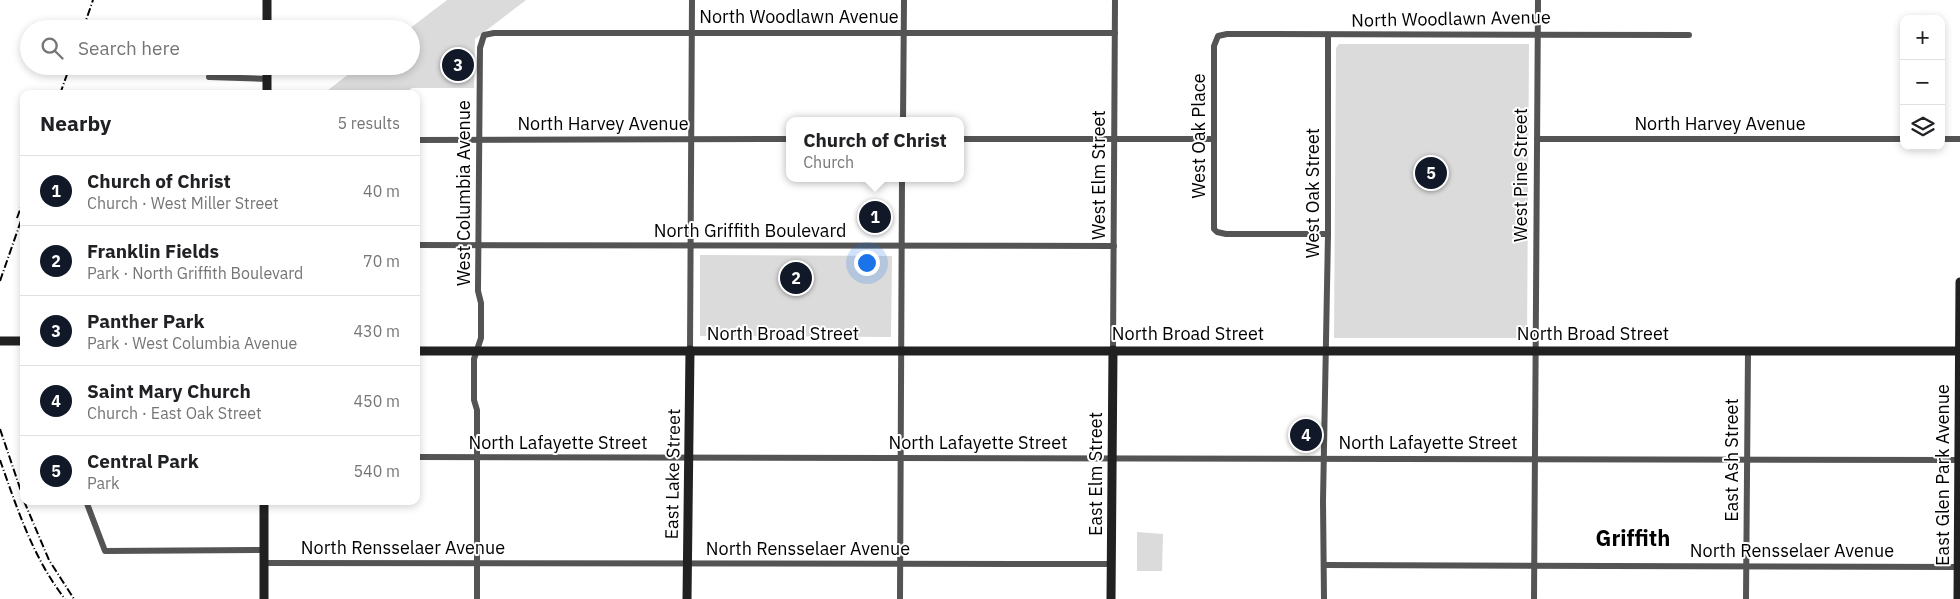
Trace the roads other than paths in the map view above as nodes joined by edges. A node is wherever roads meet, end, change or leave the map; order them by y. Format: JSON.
{"nodes":[{"id":1,"x":268,"y":0,"type":"edge"},
{"id":2,"x":692,"y":0,"type":"edge"},
{"id":3,"x":904,"y":0,"type":"edge"},
{"id":4,"x":1115,"y":0,"type":"edge"},
{"id":5,"x":1538,"y":0,"type":"edge"},
{"id":6,"x":267,"y":20,"type":"edge"},
{"id":7,"x":692,"y":32,"type":"junction"},
{"id":8,"x":904,"y":32,"type":"junction"},
{"id":9,"x":1115,"y":33,"type":"junction"},
{"id":10,"x":484,"y":35,"type":"joint"},
{"id":11,"x":1538,"y":35,"type":"junction"},
{"id":12,"x":1689,"y":35,"type":"dead end"},
{"id":13,"x":1328,"y":36,"type":"junction"},
{"id":14,"x":1215,"y":39,"type":"joint"},
{"id":15,"x":267,"y":75,"type":"edge"},
{"id":16,"x":209,"y":77,"type":"dead end"},
{"id":17,"x":267,"y":79,"type":"junction"},
{"id":18,"x":267,"y":90,"type":"edge"},
{"id":19,"x":903,"y":117,"type":"edge"},
{"id":20,"x":1114,"y":138,"type":"junction"},
{"id":21,"x":480,"y":139,"type":"junction"},
{"id":22,"x":691,"y":139,"type":"junction"},
{"id":23,"x":786,"y":139,"type":"edge"},
{"id":24,"x":964,"y":139,"type":"edge"},
{"id":25,"x":1214,"y":139,"type":"junction"},
{"id":26,"x":1537,"y":139,"type":"junction"},
{"id":27,"x":420,"y":140,"type":"edge"},
{"id":28,"x":1900,"y":140,"type":"edge"},
{"id":29,"x":1945,"y":140,"type":"edge"},
{"id":30,"x":1960,"y":140,"type":"edge"},
{"id":31,"x":902,"y":182,"type":"edge"},
{"id":32,"x":1328,"y":234,"type":"junction"},
{"id":33,"x":420,"y":245,"type":"edge"},
{"id":34,"x":478,"y":246,"type":"junction"},
{"id":35,"x":690,"y":246,"type":"junction"},
{"id":36,"x":902,"y":246,"type":"junction"},
{"id":37,"x":1114,"y":246,"type":"junction"},
{"id":38,"x":1960,"y":282,"type":"edge"},
{"id":39,"x":0,"y":341,"type":"edge"},
{"id":40,"x":20,"y":341,"type":"edge"},
{"id":41,"x":690,"y":350,"type":"junction"},
{"id":42,"x":902,"y":350,"type":"junction"},
{"id":43,"x":1113,"y":350,"type":"junction"},
{"id":44,"x":1325,"y":350,"type":"junction"},
{"id":45,"x":420,"y":351,"type":"edge"},
{"id":46,"x":477,"y":351,"type":"junction"},
{"id":47,"x":1536,"y":351,"type":"junction"},
{"id":48,"x":1748,"y":351,"type":"junction"},
{"id":49,"x":1960,"y":352,"type":"edge"},
{"id":50,"x":420,"y":457,"type":"edge"},
{"id":51,"x":477,"y":458,"type":"junction"},
{"id":52,"x":688,"y":458,"type":"junction"},
{"id":53,"x":901,"y":458,"type":"junction"},
{"id":54,"x":1113,"y":458,"type":"junction"},
{"id":55,"x":1324,"y":458,"type":"junction"},
{"id":56,"x":1747,"y":458,"type":"junction"},
{"id":57,"x":1535,"y":459,"type":"junction"},
{"id":58,"x":1960,"y":460,"type":"edge"},
{"id":59,"x":87,"y":505,"type":"edge"},
{"id":60,"x":264,"y":505,"type":"edge"},
{"id":61,"x":264,"y":550,"type":"junction"},
{"id":62,"x":264,"y":563,"type":"junction"},
{"id":63,"x":477,"y":564,"type":"junction"},
{"id":64,"x":688,"y":564,"type":"junction"},
{"id":65,"x":900,"y":564,"type":"junction"},
{"id":66,"x":1112,"y":564,"type":"junction"},
{"id":67,"x":1324,"y":565,"type":"junction"},
{"id":68,"x":1535,"y":565,"type":"junction"},
{"id":69,"x":1746,"y":565,"type":"junction"},
{"id":70,"x":1959,"y":567,"type":"edge"},
{"id":71,"x":264,"y":599,"type":"edge"},
{"id":72,"x":477,"y":599,"type":"edge"},
{"id":73,"x":687,"y":599,"type":"edge"},
{"id":74,"x":900,"y":599,"type":"edge"},
{"id":75,"x":1112,"y":599,"type":"edge"},
{"id":76,"x":1324,"y":599,"type":"edge"},
{"id":77,"x":1534,"y":599,"type":"edge"},
{"id":78,"x":1746,"y":599,"type":"edge"},
{"id":79,"x":1958,"y":599,"type":"edge"}],
"edges":[{"from":1,"to":6,"type":"street"},
{"from":2,"to":7,"type":"street"},
{"from":3,"to":8,"type":"street"},
{"from":4,"to":9,"type":"street","name":"West Elm Street"},
{"from":5,"to":11,"type":"street","name":"West Pine Street"},
{"from":7,"to":8,"type":"street","name":"North Woodlawn Avenue"},
{"from":7,"to":10,"type":"street","name":"North Woodlawn Avenue"},
{"from":7,"to":22,"type":"street"},
{"from":8,"to":9,"type":"street","name":"North Woodlawn Avenue"},
{"from":8,"to":19,"type":"street"},
{"from":9,"to":20,"type":"street","name":"West Elm Street"},
{"from":10,"to":21,"type":"street","name":"West Columbia Avenue"},
{"from":11,"to":12,"type":"street","name":"North Woodlawn Avenue"},
{"from":11,"to":13,"type":"street","name":"North Woodlawn Avenue"},
{"from":11,"to":26,"type":"street","name":"West Pine Street"},
{"from":13,"to":14,"type":"street","name":"North Woodlawn Avenue"},
{"from":13,"to":32,"type":"street","name":"West Oak Street"},
{"from":14,"to":25,"type":"street","name":"West Oak Place"},
{"from":15,"to":17,"type":"street"},
{"from":16,"to":17,"type":"street"},
{"from":17,"to":18,"type":"street"},
{"from":20,"to":24,"type":"street"},
{"from":20,"to":25,"type":"street"},
{"from":20,"to":37,"type":"street","name":"West Elm Street"},
{"from":21,"to":22,"type":"street","name":"North Harvey Avenue"},
{"from":21,"to":27,"type":"street","name":"North Harvey Avenue"},
{"from":21,"to":34,"type":"street","name":"West Columbia Avenue"},
{"from":22,"to":23,"type":"street","name":"North Harvey Avenue"},
{"from":22,"to":35,"type":"street"},
{"from":25,"to":32,"type":"street","name":"West Oak Place"},
{"from":26,"to":28,"type":"street","name":"North Harvey Avenue"},
{"from":26,"to":47,"type":"street","name":"West Pine Street"},
{"from":29,"to":30,"type":"street"},
{"from":31,"to":36,"type":"street"},
{"from":32,"to":44,"type":"street","name":"West Oak Street"},
{"from":33,"to":34,"type":"street","name":"North Griffith Boulevard"},
{"from":34,"to":35,"type":"street","name":"North Griffith Boulevard"},
{"from":34,"to":46,"type":"street","name":"West Columbia Avenue"},
{"from":35,"to":36,"type":"street","name":"North Griffith Boulevard"},
{"from":35,"to":41,"type":"street"},
{"from":36,"to":37,"type":"street","name":"North Griffith Boulevard"},
{"from":36,"to":42,"type":"street"},
{"from":37,"to":43,"type":"street","name":"West Elm Street"},
{"from":38,"to":49,"type":"street","name":"East Glen Park Avenue"},
{"from":39,"to":40,"type":"street"},
{"from":41,"to":42,"type":"street","name":"North Broad Street"},
{"from":41,"to":46,"type":"street","name":"North Broad Street"},
{"from":41,"to":52,"type":"street","name":"East Lake Street"},
{"from":42,"to":43,"type":"street","name":"North Broad Street"},
{"from":42,"to":53,"type":"street"},
{"from":43,"to":44,"type":"street","name":"North Broad Street"},
{"from":43,"to":54,"type":"street","name":"East Elm Street"},
{"from":44,"to":47,"type":"street","name":"North Broad Street"},
{"from":44,"to":55,"type":"street","name":"West Oak Street"},
{"from":45,"to":46,"type":"street","name":"North Broad Street"},
{"from":46,"to":51,"type":"street","name":"West Columbia Avenue"},
{"from":47,"to":48,"type":"street","name":"North Broad Street"},
{"from":47,"to":57,"type":"street","name":"West Pine Street"},
{"from":48,"to":49,"type":"street","name":"North Broad Street"},
{"from":48,"to":56,"type":"street","name":"East Ash Street"},
{"from":49,"to":58,"type":"street","name":"East Glen Park Avenue"},
{"from":50,"to":51,"type":"street","name":"North Lafayette Street"},
{"from":51,"to":52,"type":"street","name":"North Lafayette Street"},
{"from":51,"to":63,"type":"street","name":"West Columbia Avenue"},
{"from":52,"to":53,"type":"street","name":"North Lafayette Street"},
{"from":52,"to":64,"type":"street","name":"East Lake Street"},
{"from":53,"to":54,"type":"street","name":"North Lafayette Street"},
{"from":53,"to":65,"type":"street"},
{"from":54,"to":55,"type":"street","name":"North Lafayette Street"},
{"from":54,"to":66,"type":"street","name":"East Elm Street"},
{"from":55,"to":57,"type":"street","name":"North Lafayette Street"},
{"from":55,"to":67,"type":"street","name":"West Oak Street"},
{"from":56,"to":57,"type":"street","name":"North Lafayette Street"},
{"from":56,"to":58,"type":"street","name":"North Lafayette Street"},
{"from":56,"to":69,"type":"street","name":"East Ash Street"},
{"from":57,"to":68,"type":"street","name":"West Pine Street"},
{"from":58,"to":70,"type":"street","name":"East Glen Park Avenue"},
{"from":59,"to":61,"type":"street"},
{"from":60,"to":61,"type":"street"},
{"from":61,"to":62,"type":"street"},
{"from":62,"to":63,"type":"street","name":"North Rensselaer Avenue"},
{"from":62,"to":71,"type":"street"},
{"from":63,"to":64,"type":"street","name":"North Rensselaer Avenue"},
{"from":63,"to":72,"type":"street","name":"West Columbia Avenue"},
{"from":64,"to":65,"type":"street","name":"North Rensselaer Avenue"},
{"from":64,"to":73,"type":"street","name":"East Lake Street"},
{"from":65,"to":66,"type":"street","name":"North Rensselaer Avenue"},
{"from":65,"to":74,"type":"street"},
{"from":66,"to":75,"type":"street","name":"East Elm Street"},
{"from":67,"to":68,"type":"street","name":"North Rensselaer Avenue"},
{"from":67,"to":76,"type":"street","name":"West Oak Street"},
{"from":68,"to":69,"type":"street","name":"North Rensselaer Avenue"},
{"from":68,"to":77,"type":"street","name":"West Pine Street"},
{"from":69,"to":70,"type":"street","name":"North Rensselaer Avenue"},
{"from":69,"to":78,"type":"street","name":"East Ash Street"},
{"from":70,"to":79,"type":"street","name":"East Glen Park Avenue"}]}
